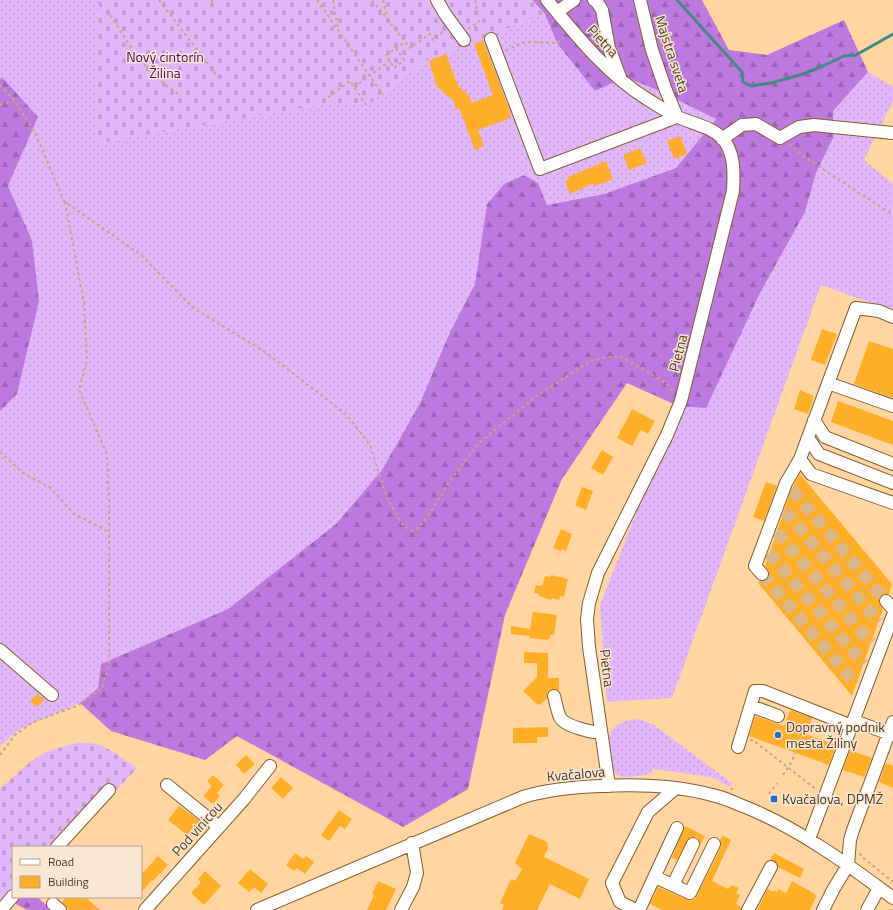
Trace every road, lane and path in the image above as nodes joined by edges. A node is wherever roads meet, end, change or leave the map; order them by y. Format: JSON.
{"nodes":[{"id":1,"x":159,"y":0,"type":"edge"},
{"id":2,"x":317,"y":0,"type":"edge"},
{"id":3,"x":333,"y":0,"type":"edge"},
{"id":4,"x":372,"y":0,"type":"edge"},
{"id":5,"x":384,"y":0,"type":"edge"},
{"id":6,"x":437,"y":0,"type":"edge"},
{"id":7,"x":475,"y":0,"type":"edge"},
{"id":8,"x":547,"y":0,"type":"edge"},
{"id":9,"x":574,"y":0,"type":"edge"},
{"id":10,"x":594,"y":0,"type":"edge"},
{"id":11,"x":640,"y":0,"type":"edge"},
{"id":12,"x":107,"y":10,"type":"dead end"},
{"id":13,"x":557,"y":12,"type":"junction"},
{"id":14,"x":478,"y":14,"type":"dead end"},
{"id":15,"x":482,"y":19,"type":"dead end"},
{"id":16,"x":388,"y":20,"type":"junction"},
{"id":17,"x":338,"y":29,"type":"junction"},
{"id":18,"x":459,"y":33,"type":"junction"},
{"id":19,"x":491,"y":39,"type":"dead end"},
{"id":20,"x":405,"y":42,"type":"junction"},
{"id":21,"x":557,"y":43,"type":"dead end"},
{"id":22,"x":396,"y":48,"type":"junction"},
{"id":23,"x":498,"y":56,"type":"junction"},
{"id":24,"x":390,"y":61,"type":"junction"},
{"id":25,"x":370,"y":76,"type":"junction"},
{"id":26,"x":218,"y":77,"type":"dead end"},
{"id":27,"x":620,"y":78,"type":"junction"},
{"id":28,"x":0,"y":85,"type":"edge"},
{"id":29,"x":354,"y":87,"type":"junction"},
{"id":30,"x":383,"y":95,"type":"dead end"},
{"id":31,"x":181,"y":96,"type":"dead end"},
{"id":32,"x":15,"y":100,"type":"junction"},
{"id":33,"x":323,"y":101,"type":"dead end"},
{"id":34,"x":0,"y":105,"type":"edge"},
{"id":35,"x":366,"y":105,"type":"dead end"},
{"id":36,"x":677,"y":117,"type":"junction"},
{"id":37,"x":893,"y":133,"type":"edge"},
{"id":38,"x":780,"y":138,"type":"junction"},
{"id":39,"x":722,"y":139,"type":"junction"},
{"id":40,"x":64,"y":201,"type":"junction"},
{"id":41,"x":893,"y":215,"type":"edge"},
{"id":42,"x":893,"y":317,"type":"edge"},
{"id":43,"x":828,"y":383,"type":"junction"},
{"id":44,"x":681,"y":401,"type":"junction"},
{"id":45,"x":893,"y":406,"type":"edge"},
{"id":46,"x":814,"y":420,"type":"junction"},
{"id":47,"x":808,"y":438,"type":"junction"},
{"id":48,"x":0,"y":452,"type":"edge"},
{"id":49,"x":800,"y":459,"type":"junction"},
{"id":50,"x":893,"y":464,"type":"edge"},
{"id":51,"x":893,"y":483,"type":"edge"},
{"id":52,"x":893,"y":503,"type":"edge"},
{"id":53,"x":109,"y":532,"type":"junction"},
{"id":54,"x":762,"y":574,"type":"tunnel mouth"},
{"id":55,"x":893,"y":615,"type":"edge"},
{"id":56,"x":879,"y":622,"type":"tunnel mouth"},
{"id":57,"x":887,"y":632,"type":"junction"},
{"id":58,"x":0,"y":650,"type":"edge"},
{"id":59,"x":52,"y":695,"type":"dead end"},
{"id":60,"x":554,"y":696,"type":"dead end"},
{"id":61,"x":751,"y":706,"type":"junction"},
{"id":62,"x":778,"y":716,"type":"dead end"},
{"id":63,"x":893,"y":722,"type":"edge"},
{"id":64,"x":853,"y":723,"type":"junction"},
{"id":65,"x":601,"y":732,"type":"junction"},
{"id":66,"x":891,"y":734,"type":"edge"},
{"id":67,"x":739,"y":742,"type":"joint"},
{"id":68,"x":795,"y":753,"type":"dead end"},
{"id":69,"x":0,"y":755,"type":"edge"},
{"id":70,"x":270,"y":766,"type":"dead end"},
{"id":71,"x":788,"y":767,"type":"junction"},
{"id":72,"x":783,"y":775,"type":"dead end"},
{"id":73,"x":777,"y":783,"type":"dead end"},
{"id":74,"x":167,"y":785,"type":"dead end"},
{"id":75,"x":735,"y":785,"type":"dead end"},
{"id":76,"x":609,"y":786,"type":"junction"},
{"id":77,"x":676,"y":788,"type":"junction"},
{"id":78,"x":109,"y":790,"type":"dead end"},
{"id":79,"x":730,"y":791,"type":"dead end"},
{"id":80,"x":819,"y":792,"type":"dead end"},
{"id":81,"x":769,"y":794,"type":"dead end"},
{"id":82,"x":220,"y":827,"type":"junction"},
{"id":83,"x":677,"y":828,"type":"dead end"},
{"id":84,"x":809,"y":839,"type":"junction"},
{"id":85,"x":412,"y":844,"type":"junction"},
{"id":86,"x":693,"y":844,"type":"dead end"},
{"id":87,"x":714,"y":844,"type":"dead end"},
{"id":88,"x":58,"y":846,"type":"edge"},
{"id":89,"x":858,"y":848,"type":"dead end"},
{"id":90,"x":848,"y":865,"type":"junction"},
{"id":91,"x":772,"y":867,"type":"dead end"},
{"id":92,"x":655,"y":877,"type":"junction"},
{"id":93,"x":893,"y":882,"type":"edge"},
{"id":94,"x":673,"y":885,"type":"junction"},
{"id":95,"x":879,"y":888,"type":"junction"},
{"id":96,"x":12,"y":897,"type":"edge"},
{"id":97,"x":893,"y":898,"type":"edge"},
{"id":98,"x":1,"y":910,"type":"edge"},
{"id":99,"x":145,"y":910,"type":"edge"},
{"id":100,"x":257,"y":910,"type":"edge"},
{"id":101,"x":401,"y":910,"type":"edge"},
{"id":102,"x":638,"y":910,"type":"edge"},
{"id":103,"x":748,"y":910,"type":"edge"},
{"id":104,"x":823,"y":910,"type":"edge"},
{"id":105,"x":866,"y":910,"type":"edge"}],
"edges":[{"from":1,"to":26,"type":"path"},
{"from":2,"to":17,"type":"path"},
{"from":3,"to":17,"type":"path"},
{"from":4,"to":16,"type":"path"},
{"from":5,"to":16,"type":"path"},
{"from":6,"to":18,"type":"street"},
{"from":7,"to":14,"type":"path"},
{"from":8,"to":13,"type":"street","name":"Pietna"},
{"from":9,"to":13,"type":"street"},
{"from":10,"to":27,"type":"street"},
{"from":11,"to":36,"type":"street","name":"Majstra sveta"},
{"from":12,"to":31,"type":"path"},
{"from":13,"to":27,"type":"street","name":"Pietna"},
{"from":15,"to":18,"type":"path"},
{"from":16,"to":20,"type":"path"},
{"from":17,"to":25,"type":"path"},
{"from":18,"to":20,"type":"path"},
{"from":19,"to":23,"type":"street"},
{"from":20,"to":22,"type":"path"},
{"from":21,"to":23,"type":"path"},
{"from":22,"to":24,"type":"path"},
{"from":22,"to":24,"type":"path"},
{"from":23,"to":36,"type":"street"},
{"from":24,"to":25,"type":"path"},
{"from":25,"to":29,"type":"path"},
{"from":25,"to":30,"type":"path"},
{"from":27,"to":36,"type":"street","name":"Pietna"},
{"from":28,"to":32,"type":"path"},
{"from":29,"to":33,"type":"path"},
{"from":29,"to":35,"type":"path"},
{"from":32,"to":34,"type":"path"},
{"from":32,"to":40,"type":"path"},
{"from":36,"to":39,"type":"street","name":"Pietna"},
{"from":37,"to":38,"type":"street"},
{"from":38,"to":39,"type":"street"},
{"from":38,"to":41,"type":"path"},
{"from":39,"to":44,"type":"street","name":"Pietna"},
{"from":40,"to":44,"type":"path"},
{"from":40,"to":53,"type":"path"},
{"from":42,"to":43,"type":"street"},
{"from":43,"to":45,"type":"street"},
{"from":43,"to":46,"type":"street"},
{"from":44,"to":65,"type":"street","name":"Pietna"},
{"from":46,"to":47,"type":"street"},
{"from":46,"to":50,"type":"street"},
{"from":47,"to":49,"type":"street"},
{"from":47,"to":51,"type":"street"},
{"from":48,"to":53,"type":"path"},
{"from":49,"to":52,"type":"street"},
{"from":49,"to":54,"type":"street"},
{"from":53,"to":69,"type":"path"},
{"from":55,"to":57,"type":"street"},
{"from":56,"to":57,"type":"street"},
{"from":57,"to":64,"type":"street"},
{"from":58,"to":59,"type":"street"},
{"from":60,"to":65,"type":"street"},
{"from":61,"to":62,"type":"street"},
{"from":61,"to":64,"type":"street"},
{"from":61,"to":67,"type":"street"},
{"from":63,"to":66,"type":"street"},
{"from":64,"to":66,"type":"street"},
{"from":64,"to":84,"type":"street"},
{"from":65,"to":76,"type":"street","name":"Pietna"},
{"from":66,"to":90,"type":"street"},
{"from":67,"to":71,"type":"path"},
{"from":68,"to":71,"type":"path"},
{"from":70,"to":82,"type":"street","name":"Pod vinicou"},
{"from":71,"to":72,"type":"path"},
{"from":71,"to":80,"type":"path"},
{"from":73,"to":81,"type":"path"},
{"from":74,"to":82,"type":"street"},
{"from":75,"to":79,"type":"path"},
{"from":76,"to":77,"type":"street","name":"Kvačalova"},
{"from":76,"to":85,"type":"street","name":"Kvačalova"},
{"from":77,"to":84,"type":"street","name":"Kvačalova"},
{"from":77,"to":102,"type":"street"},
{"from":78,"to":88,"type":"street"},
{"from":82,"to":99,"type":"street","name":"Pod vinicou"},
{"from":83,"to":92,"type":"street"},
{"from":84,"to":90,"type":"street","name":"Kvačalova"},
{"from":85,"to":100,"type":"street","name":"Kvačalova"},
{"from":85,"to":101,"type":"street"},
{"from":86,"to":94,"type":"street"},
{"from":87,"to":94,"type":"street"},
{"from":89,"to":93,"type":"path"},
{"from":90,"to":95,"type":"street","name":"Kvačalova"},
{"from":90,"to":104,"type":"street"},
{"from":91,"to":103,"type":"street"},
{"from":92,"to":94,"type":"street"},
{"from":92,"to":102,"type":"street"},
{"from":95,"to":97,"type":"street","name":"Kvačalova"},
{"from":95,"to":105,"type":"street"},
{"from":96,"to":98,"type":"street"}]}
